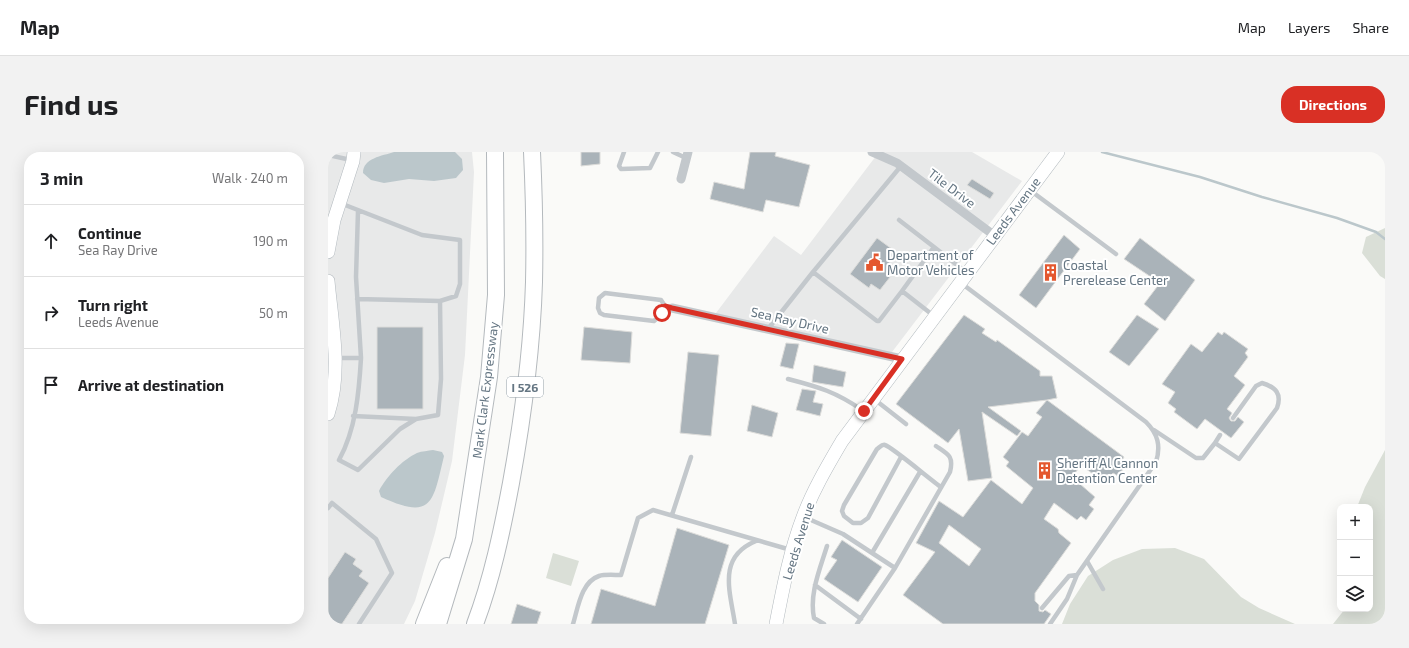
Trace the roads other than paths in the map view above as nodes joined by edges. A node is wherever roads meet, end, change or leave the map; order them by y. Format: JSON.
{"nodes":[{"id":1,"x":494,"y":152,"type":"edge"},
{"id":2,"x":532,"y":152,"type":"edge"},
{"id":3,"x":624,"y":152,"type":"edge"},
{"id":4,"x":658,"y":152,"type":"edge"},
{"id":5,"x":673,"y":152,"type":"edge"},
{"id":6,"x":872,"y":152,"type":"edge"},
{"id":7,"x":1058,"y":152,"type":"edge"},
{"id":8,"x":328,"y":155,"type":"edge"},
{"id":9,"x":687,"y":155,"type":"edge"},
{"id":10,"x":353,"y":156,"type":"edge"},
{"id":11,"x":901,"y":166,"type":"junction"},
{"id":12,"x":681,"y":179,"type":"dead end"},
{"id":13,"x":1030,"y":190,"type":"junction"},
{"id":14,"x":340,"y":203,"type":"junction"},
{"id":15,"x":358,"y":211,"type":"junction"},
{"id":16,"x":898,"y":220,"type":"dead end"},
{"id":17,"x":995,"y":236,"type":"junction"},
{"id":18,"x":934,"y":247,"type":"junction"},
{"id":19,"x":328,"y":252,"type":"edge"},
{"id":20,"x":1116,"y":254,"type":"dead end"},
{"id":21,"x":813,"y":272,"type":"junction"},
{"id":22,"x":964,"y":277,"type":"junction"},
{"id":23,"x":328,"y":281,"type":"edge"},
{"id":24,"x":902,"y":290,"type":"junction"},
{"id":25,"x":357,"y":298,"type":"junction"},
{"id":26,"x":440,"y":301,"type":"junction"},
{"id":27,"x":668,"y":307,"type":"junction"},
{"id":28,"x":934,"y":316,"type":"junction"},
{"id":29,"x":768,"y":329,"type":"junction"},
{"id":30,"x":335,"y":358,"type":"junction"},
{"id":31,"x":361,"y":358,"type":"junction"},
{"id":32,"x":902,"y":359,"type":"junction"},
{"id":33,"x":788,"y":379,"type":"dead end"},
{"id":34,"x":873,"y":398,"type":"junction"},
{"id":35,"x":864,"y":411,"type":"junction"},
{"id":36,"x":328,"y":413,"type":"edge"},
{"id":37,"x":353,"y":416,"type":"junction"},
{"id":38,"x":1233,"y":418,"type":"dead end"},
{"id":39,"x":416,"y":419,"type":"junction"},
{"id":40,"x":906,"y":424,"type":"dead end"},
{"id":41,"x":1154,"y":430,"type":"junction"},
{"id":42,"x":1220,"y":435,"type":"dead end"},
{"id":43,"x":1215,"y":443,"type":"junction"},
{"id":44,"x":936,"y":446,"type":"dead end"},
{"id":45,"x":478,"y":450,"type":"junction"},
{"id":46,"x":691,"y":457,"type":"dead end"},
{"id":47,"x":901,"y":457,"type":"junction"},
{"id":48,"x":920,"y":472,"type":"junction"},
{"id":49,"x":941,"y":487,"type":"junction"},
{"id":50,"x":328,"y":508,"type":"edge"},
{"id":51,"x":672,"y":514,"type":"junction"},
{"id":52,"x":803,"y":517,"type":"junction"},
{"id":53,"x":756,"y":541,"type":"junction"},
{"id":54,"x":827,"y":546,"type":"dead end"},
{"id":55,"x":792,"y":551,"type":"junction"},
{"id":56,"x":872,"y":553,"type":"junction"},
{"id":57,"x":1086,"y":561,"type":"junction"},
{"id":58,"x":895,"y":568,"type":"junction"},
{"id":59,"x":1077,"y":575,"type":"junction"},
{"id":60,"x":815,"y":585,"type":"junction"},
{"id":61,"x":1103,"y":589,"type":"dead end"},
{"id":62,"x":1042,"y":608,"type":"dead end"},
{"id":63,"x":861,"y":618,"type":"junction"},
{"id":64,"x":476,"y":622,"type":"edge"},
{"id":65,"x":359,"y":624,"type":"edge"},
{"id":66,"x":424,"y":624,"type":"edge"},
{"id":67,"x":438,"y":624,"type":"edge"},
{"id":68,"x":574,"y":624,"type":"edge"},
{"id":69,"x":735,"y":624,"type":"edge"},
{"id":70,"x":776,"y":624,"type":"edge"},
{"id":71,"x":824,"y":624,"type":"edge"},
{"id":72,"x":857,"y":624,"type":"edge"},
{"id":73,"x":1050,"y":624,"type":"edge"}],
"edges":[{"from":1,"to":45,"type":"highway","name":"Mark Clark Expressway","number":"I 526"},
{"from":2,"to":64,"type":"highway","number":"I 526"},
{"from":3,"to":4,"type":"lane"},
{"from":5,"to":9,"type":"lane"},
{"from":6,"to":11,"type":"street","name":"Tile Drive"},
{"from":7,"to":13,"type":"street","name":"Leeds Avenue"},
{"from":8,"to":10,"type":"lane"},
{"from":9,"to":12,"type":"street"},
{"from":10,"to":14,"type":"street"},
{"from":11,"to":17,"type":"street","name":"Tile Drive"},
{"from":11,"to":21,"type":"lane"},
{"from":13,"to":17,"type":"street","name":"Leeds Avenue"},
{"from":13,"to":20,"type":"lane"},
{"from":14,"to":15,"type":"lane"},
{"from":14,"to":19,"type":"street"},
{"from":15,"to":25,"type":"lane"},
{"from":15,"to":26,"type":"lane"},
{"from":16,"to":18,"type":"lane"},
{"from":17,"to":22,"type":"street","name":"Leeds Avenue"},
{"from":18,"to":22,"type":"lane"},
{"from":18,"to":24,"type":"lane"},
{"from":21,"to":24,"type":"lane"},
{"from":21,"to":29,"type":"lane"},
{"from":22,"to":28,"type":"street","name":"Leeds Avenue"},
{"from":22,"to":41,"type":"lane"},
{"from":23,"to":30,"type":"street"},
{"from":24,"to":28,"type":"lane"},
{"from":25,"to":26,"type":"lane"},
{"from":25,"to":31,"type":"lane"},
{"from":26,"to":39,"type":"lane"},
{"from":27,"to":27,"type":"lane"},
{"from":27,"to":29,"type":"street","name":"Sea Ray Drive"},
{"from":28,"to":32,"type":"street","name":"Leeds Avenue"},
{"from":29,"to":32,"type":"street","name":"Sea Ray Drive"},
{"from":30,"to":31,"type":"lane"},
{"from":30,"to":36,"type":"street"},
{"from":31,"to":37,"type":"lane"},
{"from":32,"to":34,"type":"street","name":"Leeds Avenue"},
{"from":33,"to":35,"type":"lane"},
{"from":34,"to":35,"type":"street","name":"Leeds Avenue"},
{"from":34,"to":40,"type":"lane"},
{"from":35,"to":52,"type":"street","name":"Leeds Avenue"},
{"from":37,"to":39,"type":"lane"},
{"from":37,"to":39,"type":"lane"},
{"from":38,"to":43,"type":"lane"},
{"from":41,"to":43,"type":"lane"},
{"from":41,"to":57,"type":"lane"},
{"from":42,"to":43,"type":"lane"},
{"from":44,"to":49,"type":"lane"},
{"from":45,"to":66,"type":"highway"},
{"from":45,"to":67,"type":"highway","name":"Mark Clark Expressway","number":"I 526"},
{"from":46,"to":51,"type":"lane"},
{"from":47,"to":47,"type":"lane"},
{"from":47,"to":48,"type":"lane"},
{"from":48,"to":49,"type":"lane"},
{"from":48,"to":56,"type":"lane"},
{"from":49,"to":58,"type":"lane"},
{"from":50,"to":65,"type":"lane"},
{"from":51,"to":53,"type":"lane"},
{"from":51,"to":68,"type":"lane"},
{"from":52,"to":55,"type":"street","name":"Leeds Avenue"},
{"from":52,"to":56,"type":"lane"},
{"from":53,"to":55,"type":"lane"},
{"from":53,"to":69,"type":"lane"},
{"from":54,"to":60,"type":"lane"},
{"from":55,"to":70,"type":"street","name":"Leeds Avenue"},
{"from":56,"to":58,"type":"lane"},
{"from":57,"to":59,"type":"lane"},
{"from":57,"to":61,"type":"lane"},
{"from":58,"to":63,"type":"lane"},
{"from":59,"to":62,"type":"lane"},
{"from":59,"to":73,"type":"lane"},
{"from":60,"to":63,"type":"lane"},
{"from":60,"to":71,"type":"lane"},
{"from":63,"to":72,"type":"lane"}]}
